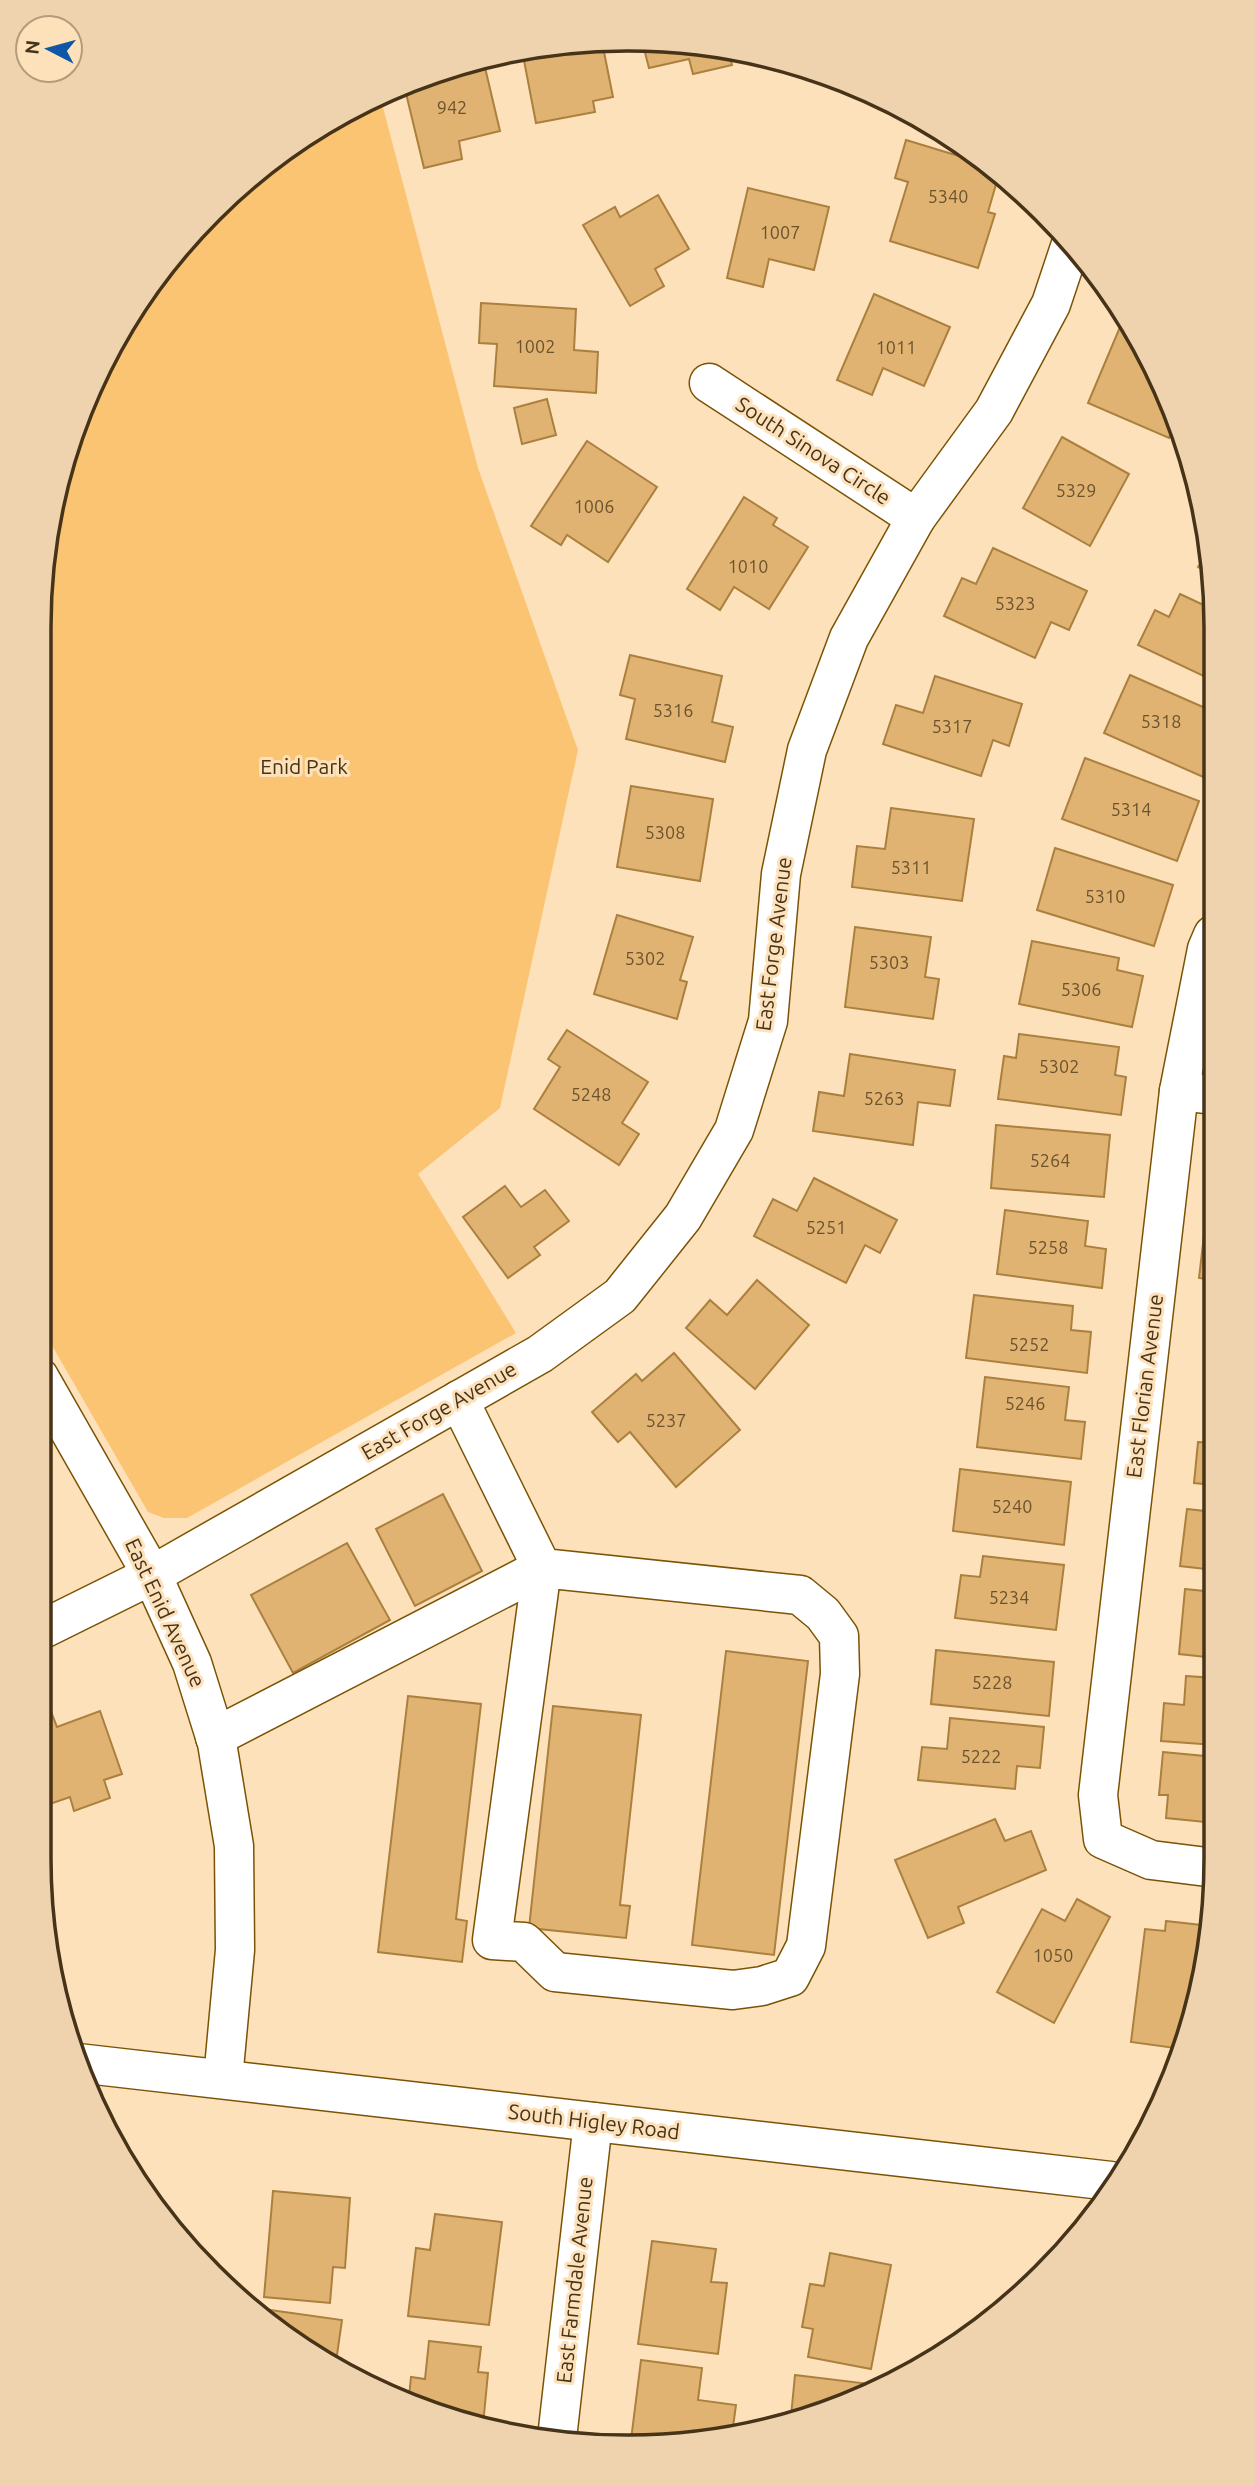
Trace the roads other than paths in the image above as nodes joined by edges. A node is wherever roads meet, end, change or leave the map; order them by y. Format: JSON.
{"nodes":[{"id":1,"x":1067,"y":255,"type":"edge"},
{"id":2,"x":709,"y":383,"type":"dead end"},
{"id":3,"x":916,"y":518,"type":"junction"},
{"id":4,"x":1204,"y":988,"type":"edge"},
{"id":5,"x":1196,"y":1093,"type":"edge"},
{"id":6,"x":51,"y":1398,"type":"edge"},
{"id":7,"x":459,"y":1400,"type":"junction"},
{"id":8,"x":542,"y":1568,"type":"junction"},
{"id":9,"x":152,"y":1575,"type":"junction"},
{"id":10,"x":51,"y":1625,"type":"edge"},
{"id":11,"x":215,"y":1737,"type":"junction"},
{"id":12,"x":1204,"y":1867,"type":"edge"},
{"id":13,"x":89,"y":2064,"type":"edge"},
{"id":14,"x":223,"y":2079,"type":"junction"},
{"id":15,"x":593,"y":2122,"type":"junction"},
{"id":16,"x":1106,"y":2180,"type":"edge"},
{"id":17,"x":558,"y":2431,"type":"edge"}],
"edges":[{"from":1,"to":3,"type":"street","name":"East Forge Avenue"},
{"from":2,"to":3,"type":"street","name":"South Sinova Circle"},
{"from":3,"to":7,"type":"street","name":"East Forge Avenue"},
{"from":4,"to":5,"type":"street","name":"East Florian Avenue"},
{"from":5,"to":12,"type":"street","name":"East Florian Avenue"},
{"from":6,"to":9,"type":"street","name":"East Enid Avenue"},
{"from":7,"to":8,"type":"street"},
{"from":7,"to":9,"type":"street","name":"East Forge Avenue"},
{"from":8,"to":8,"type":"street"},
{"from":8,"to":11,"type":"street"},
{"from":9,"to":10,"type":"street","name":"East Forge Avenue"},
{"from":9,"to":11,"type":"street","name":"East Enid Avenue"},
{"from":11,"to":14,"type":"street","name":"East Enid Avenue"},
{"from":13,"to":14,"type":"street","name":"South Higley Road"},
{"from":14,"to":15,"type":"street","name":"South Higley Road"},
{"from":15,"to":16,"type":"street","name":"South Higley Road"},
{"from":15,"to":17,"type":"street","name":"East Farmdale Avenue"}]}
